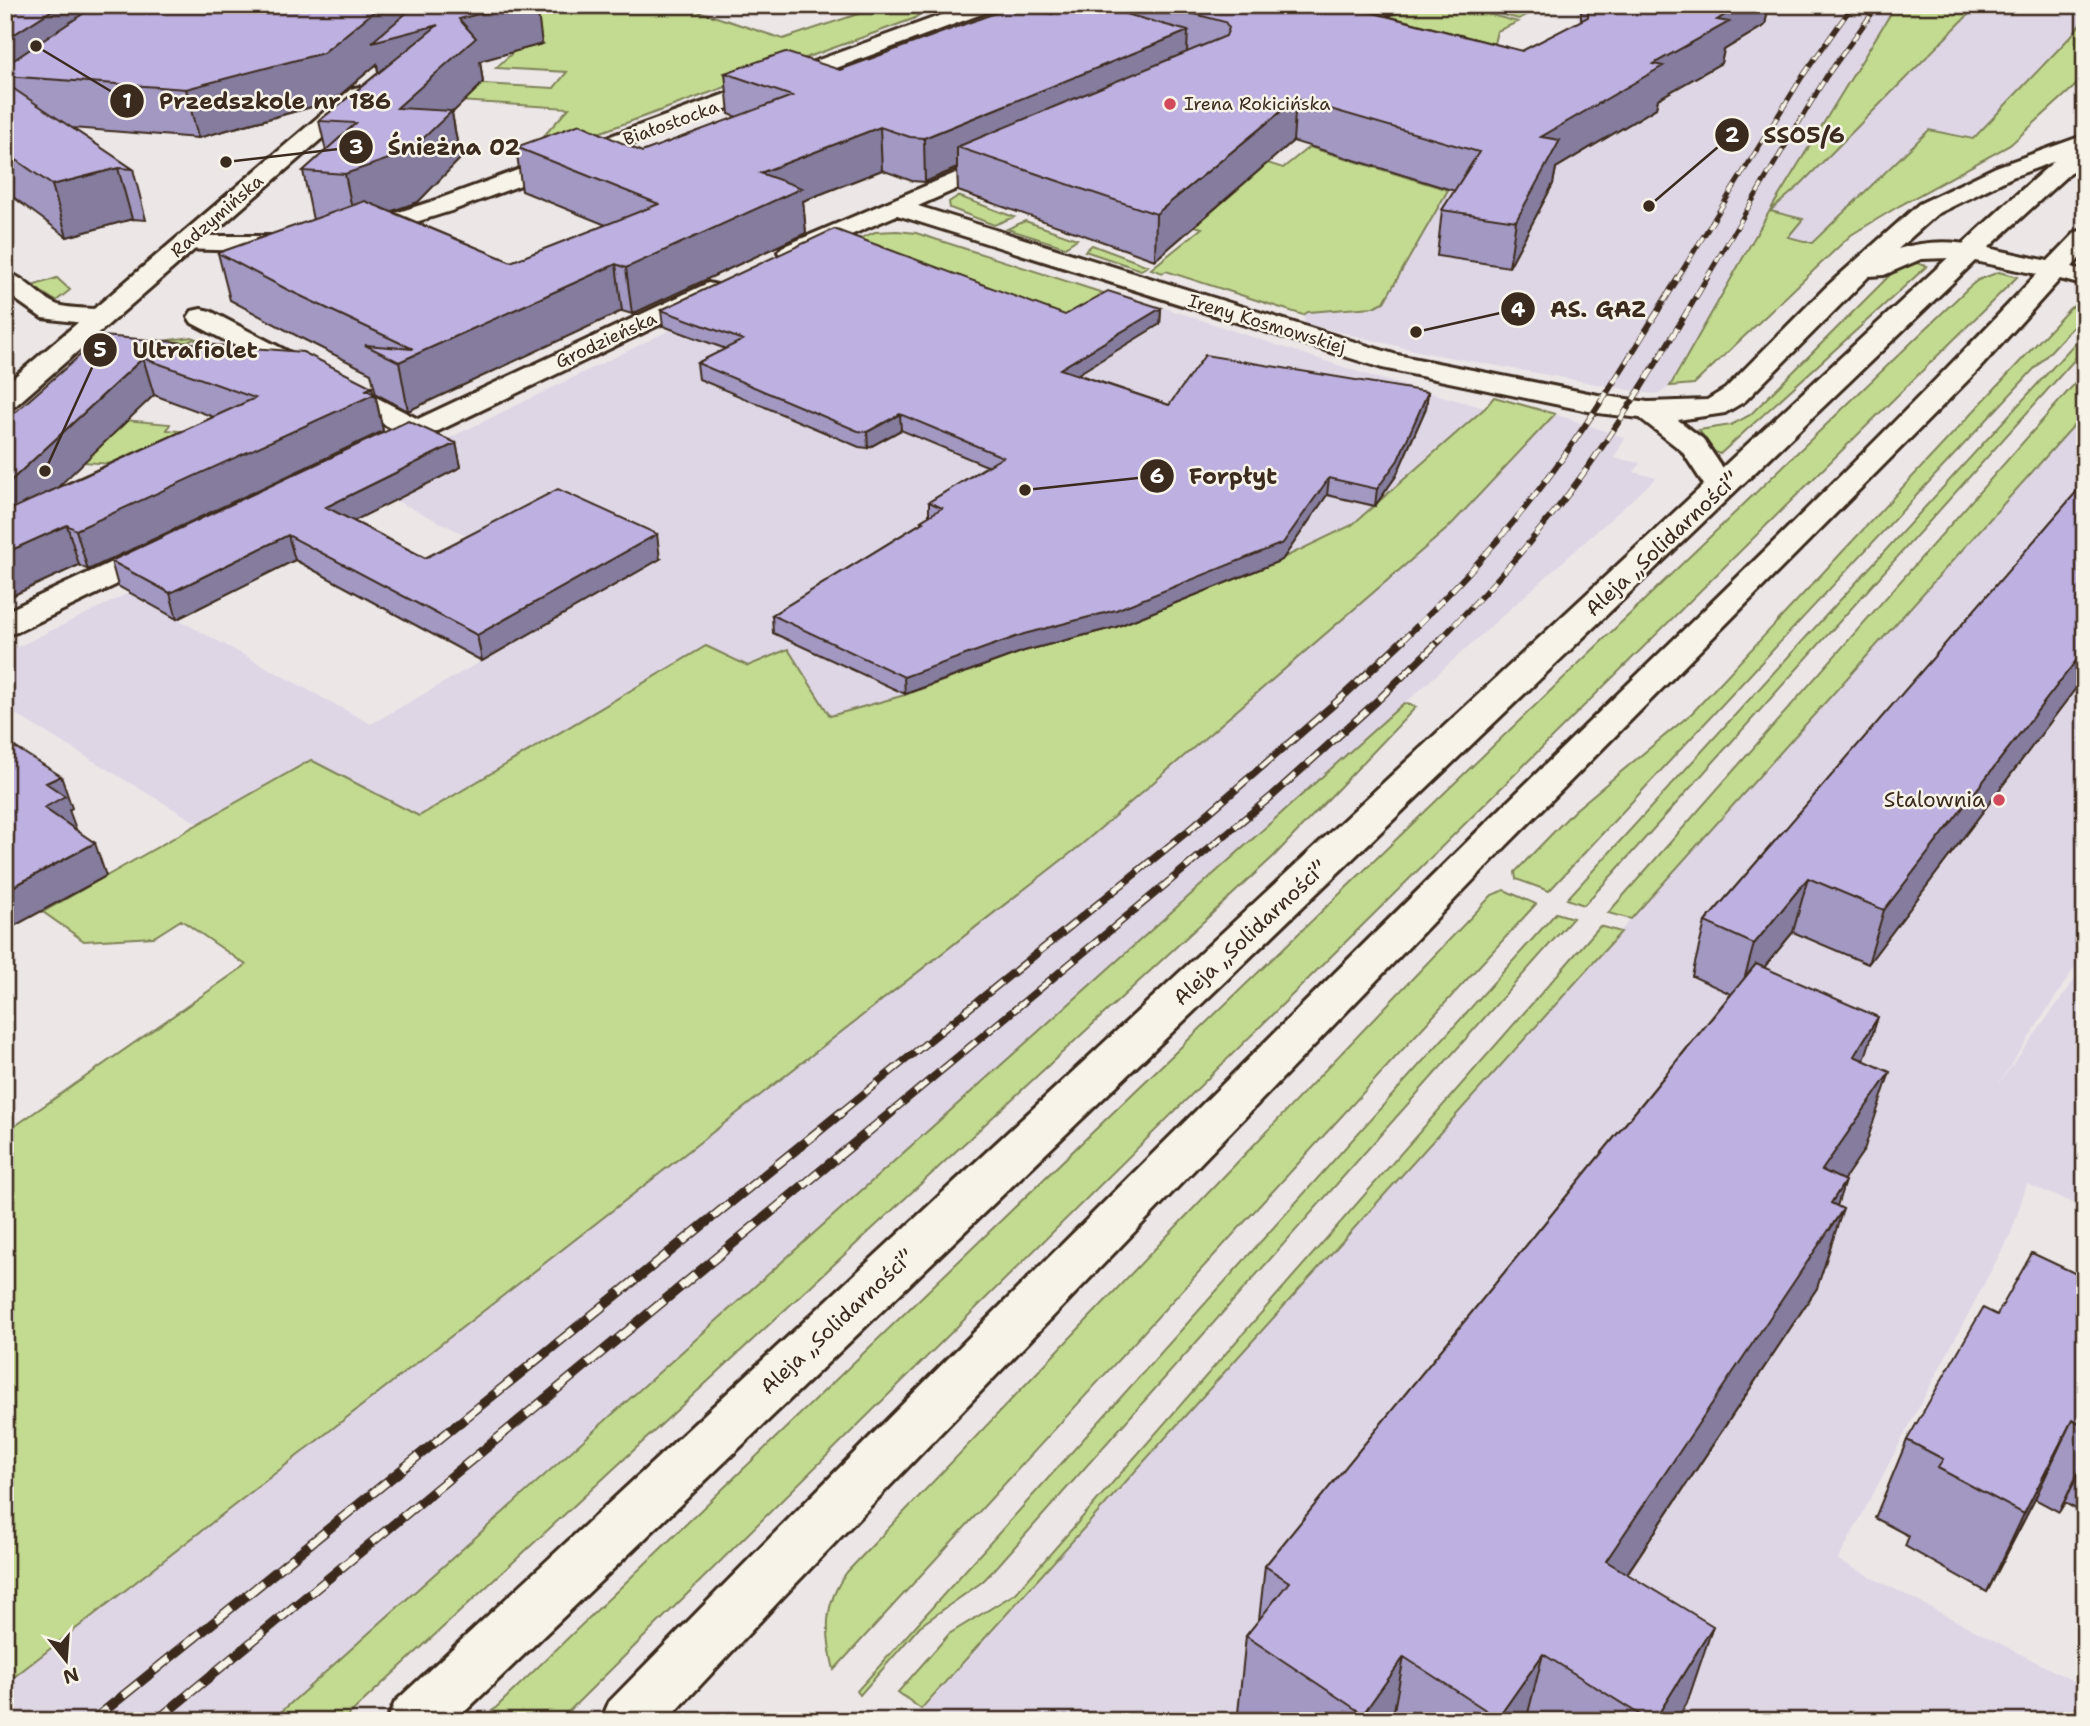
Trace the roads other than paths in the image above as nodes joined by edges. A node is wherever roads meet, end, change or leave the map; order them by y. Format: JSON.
{"nodes":[{"id":1,"x":1321,"y":5,"type":"edge"},
{"id":2,"x":1393,"y":5,"type":"edge"},
{"id":3,"x":988,"y":6,"type":"edge"},
{"id":4,"x":1011,"y":13,"type":"edge"},
{"id":5,"x":379,"y":76,"type":"edge"},
{"id":6,"x":2085,"y":144,"type":"edge"},
{"id":7,"x":1028,"y":149,"type":"edge"},
{"id":8,"x":894,"y":206,"type":"junction"},
{"id":9,"x":1907,"y":227,"type":"junction"},
{"id":10,"x":1971,"y":234,"type":"junction"},
{"id":11,"x":337,"y":239,"type":"edge"},
{"id":12,"x":310,"y":243,"type":"edge"},
{"id":13,"x":185,"y":244,"type":"junction"},
{"id":14,"x":2074,"y":254,"type":"edge"},
{"id":15,"x":769,"y":262,"type":"edge"},
{"id":16,"x":2085,"y":278,"type":"edge"},
{"id":17,"x":5,"y":280,"type":"edge"},
{"id":18,"x":733,"y":280,"type":"edge"},
{"id":19,"x":1834,"y":294,"type":"junction"},
{"id":20,"x":17,"y":302,"type":"edge"},
{"id":21,"x":100,"y":317,"type":"junction"},
{"id":22,"x":201,"y":317,"type":"dead end"},
{"id":23,"x":5,"y":400,"type":"edge"},
{"id":24,"x":1648,"y":411,"type":"junction"},
{"id":25,"x":417,"y":430,"type":"junction"},
{"id":26,"x":342,"y":466,"type":"edge"},
{"id":27,"x":1721,"y":488,"type":"junction"},
{"id":28,"x":192,"y":537,"type":"edge"},
{"id":29,"x":5,"y":625,"type":"edge"},
{"id":30,"x":415,"y":1721,"type":"edge"},
{"id":31,"x":629,"y":1721,"type":"edge"}],
"edges":[{"from":1,"to":2,"type":"street"},
{"from":3,"to":4,"type":"street"},
{"from":3,"to":11,"type":"street","name":"Białostocka"},
{"from":5,"to":13,"type":"street","name":"Radzymińska"},
{"from":6,"to":9,"type":"street"},
{"from":6,"to":10,"type":"street","name":"Aleja „Solidarności”"},
{"from":7,"to":8,"type":"street"},
{"from":8,"to":15,"type":"street"},
{"from":8,"to":24,"type":"street","name":"Ireny Kosmowskiej"},
{"from":9,"to":10,"type":"street"},
{"from":9,"to":19,"type":"street"},
{"from":10,"to":14,"type":"street"},
{"from":10,"to":19,"type":"street"},
{"from":10,"to":27,"type":"street","name":"Aleja „Solidarności”"},
{"from":12,"to":13,"type":"street"},
{"from":13,"to":21,"type":"street","name":"Radzymińska"},
{"from":14,"to":16,"type":"street"},
{"from":14,"to":31,"type":"street"},
{"from":17,"to":20,"type":"street"},
{"from":18,"to":25,"type":"street","name":"Grodzieńska"},
{"from":19,"to":24,"type":"street","name":"Ireny Kosmowskiej"},
{"from":20,"to":21,"type":"street"},
{"from":21,"to":23,"type":"street","name":"Radzymińska"},
{"from":22,"to":25,"type":"street"},
{"from":24,"to":27,"type":"street"},
{"from":25,"to":26,"type":"street","name":"Grodzieńska"},
{"from":27,"to":30,"type":"street","name":"Aleja „Solidarności”"},
{"from":28,"to":29,"type":"street"}]}
